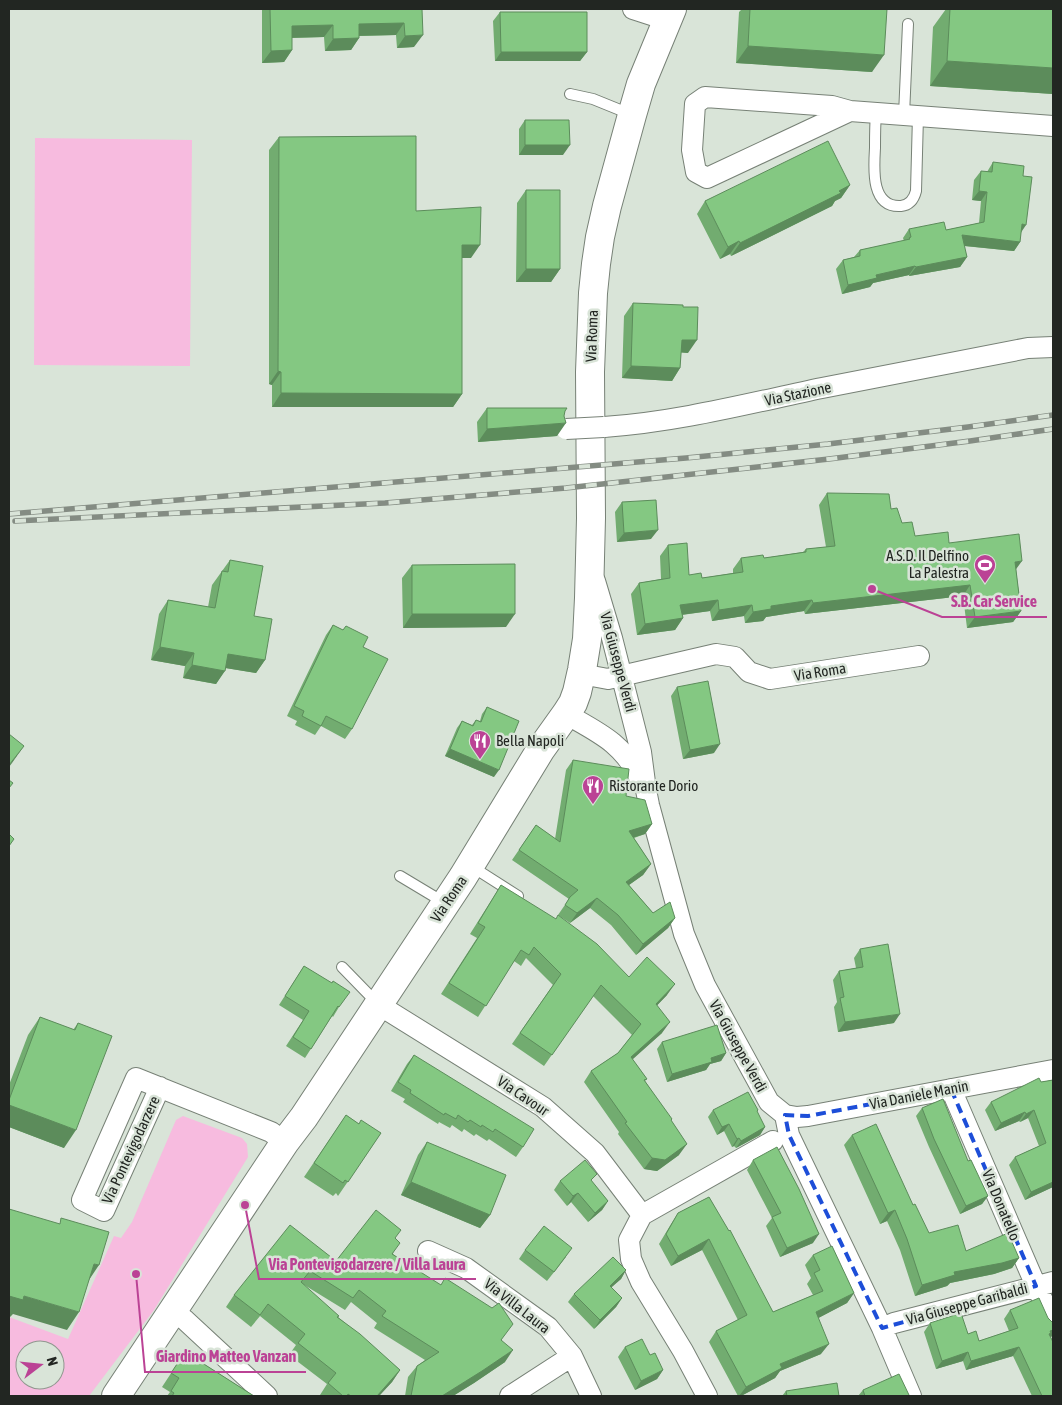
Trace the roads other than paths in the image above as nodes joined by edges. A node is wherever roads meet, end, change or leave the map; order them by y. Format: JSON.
{"nodes":[{"id":1,"x":633,"y":9,"type":"edge"},
{"id":2,"x":669,"y":14,"type":"edge"},
{"id":3,"x":908,"y":24,"type":"dead end"},
{"id":4,"x":570,"y":94,"type":"dead end"},
{"id":5,"x":850,"y":111,"type":"junction"},
{"id":6,"x":876,"y":113,"type":"junction"},
{"id":7,"x":632,"y":115,"type":"junction"},
{"id":8,"x":911,"y":116,"type":"junction"},
{"id":9,"x":1053,"y":126,"type":"edge"},
{"id":10,"x":1053,"y":339,"type":"edge"},
{"id":11,"x":1053,"y":347,"type":"edge"},
{"id":12,"x":1028,"y":348,"type":"junction"},
{"id":13,"x":566,"y":429,"type":"edge"},
{"id":14,"x":590,"y":564,"type":"junction"},
{"id":15,"x":919,"y":656,"type":"dead end"},
{"id":16,"x":581,"y":674,"type":"junction"},
{"id":17,"x":622,"y":676,"type":"junction"},
{"id":18,"x":566,"y":714,"type":"junction"},
{"id":19,"x":646,"y":790,"type":"junction"},
{"id":20,"x":471,"y":866,"type":"junction"},
{"id":21,"x":400,"y":876,"type":"dead end"},
{"id":22,"x":523,"y":900,"type":"edge"},
{"id":23,"x":446,"y":903,"type":"junction"},
{"id":24,"x":342,"y":967,"type":"dead end"},
{"id":25,"x":379,"y":1004,"type":"junction"},
{"id":26,"x":1053,"y":1070,"type":"edge"},
{"id":27,"x":160,"y":1088,"type":"junction"},
{"id":28,"x":951,"y":1088,"type":"junction"},
{"id":29,"x":785,"y":1114,"type":"junction"},
{"id":30,"x":773,"y":1141,"type":"dead end"},
{"id":31,"x":285,"y":1142,"type":"junction"},
{"id":32,"x":642,"y":1215,"type":"junction"},
{"id":33,"x":428,"y":1251,"type":"dead end"},
{"id":34,"x":1044,"y":1284,"type":"edge"},
{"id":35,"x":173,"y":1311,"type":"junction"},
{"id":36,"x":1053,"y":1322,"type":"edge"},
{"id":37,"x":882,"y":1328,"type":"junction"},
{"id":38,"x":572,"y":1356,"type":"junction"},
{"id":39,"x":116,"y":1396,"type":"edge"},
{"id":40,"x":267,"y":1396,"type":"edge"},
{"id":41,"x":510,"y":1396,"type":"edge"},
{"id":42,"x":591,"y":1396,"type":"edge"},
{"id":43,"x":707,"y":1396,"type":"edge"},
{"id":44,"x":911,"y":1396,"type":"edge"}],
"edges":[{"from":1,"to":2,"type":"street"},
{"from":2,"to":7,"type":"main road","name":"Via Roma"},
{"from":3,"to":8,"type":"lane"},
{"from":4,"to":7,"type":"lane"},
{"from":5,"to":5,"type":"street"},
{"from":5,"to":6,"type":"street"},
{"from":6,"to":8,"type":"street"},
{"from":6,"to":8,"type":"lane"},
{"from":7,"to":14,"type":"main road","name":"Via Roma"},
{"from":8,"to":9,"type":"street"},
{"from":10,"to":12,"type":"street","name":"Via Stazione"},
{"from":11,"to":12,"type":"street","name":"Via Stazione"},
{"from":12,"to":13,"type":"street","name":"Via Stazione","bridge":true},
{"from":14,"to":16,"type":"main road","name":"Via Roma"},
{"from":14,"to":17,"type":"street","name":"Via Giuseppe Verdi"},
{"from":15,"to":17,"type":"street","name":"Via Roma"},
{"from":16,"to":17,"type":"street","name":"Via Roma"},
{"from":16,"to":18,"type":"main road","name":"Via Roma"},
{"from":17,"to":19,"type":"street","name":"Via Giuseppe Verdi"},
{"from":18,"to":19,"type":"street","name":"Via Giuseppe Verdi"},
{"from":18,"to":20,"type":"main road","name":"Via Roma"},
{"from":19,"to":29,"type":"street","name":"Via Giuseppe Verdi"},
{"from":20,"to":22,"type":"lane"},
{"from":20,"to":23,"type":"main road","name":"Via Roma"},
{"from":21,"to":23,"type":"lane"},
{"from":23,"to":25,"type":"main road","name":"Via Roma"},
{"from":24,"to":25,"type":"lane"},
{"from":25,"to":31,"type":"main road","name":"Via Roma"},
{"from":25,"to":32,"type":"street","name":"Via Cavour"},
{"from":26,"to":28,"type":"street","name":"Via Daniele Manin"},
{"from":27,"to":27,"type":"street","name":"Via Pontevigodarzere"},
{"from":27,"to":31,"type":"street","name":"Via Pontevigodarzere"},
{"from":28,"to":29,"type":"street","name":"Via Daniele Manin"},
{"from":28,"to":34,"type":"street","name":"Via Donatello"},
{"from":29,"to":37,"type":"street"},
{"from":30,"to":32,"type":"street"},
{"from":31,"to":35,"type":"main road"},
{"from":32,"to":43,"type":"street"},
{"from":33,"to":38,"type":"street","name":"Via Villa Laura"},
{"from":34,"to":36,"type":"street","name":"Via Donatello"},
{"from":34,"to":37,"type":"street","name":"Via Giuseppe Garibaldi"},
{"from":35,"to":39,"type":"main road"},
{"from":35,"to":40,"type":"street"},
{"from":37,"to":44,"type":"street"},
{"from":38,"to":41,"type":"street"},
{"from":38,"to":42,"type":"street","name":"Via Villa Laura"}]}
